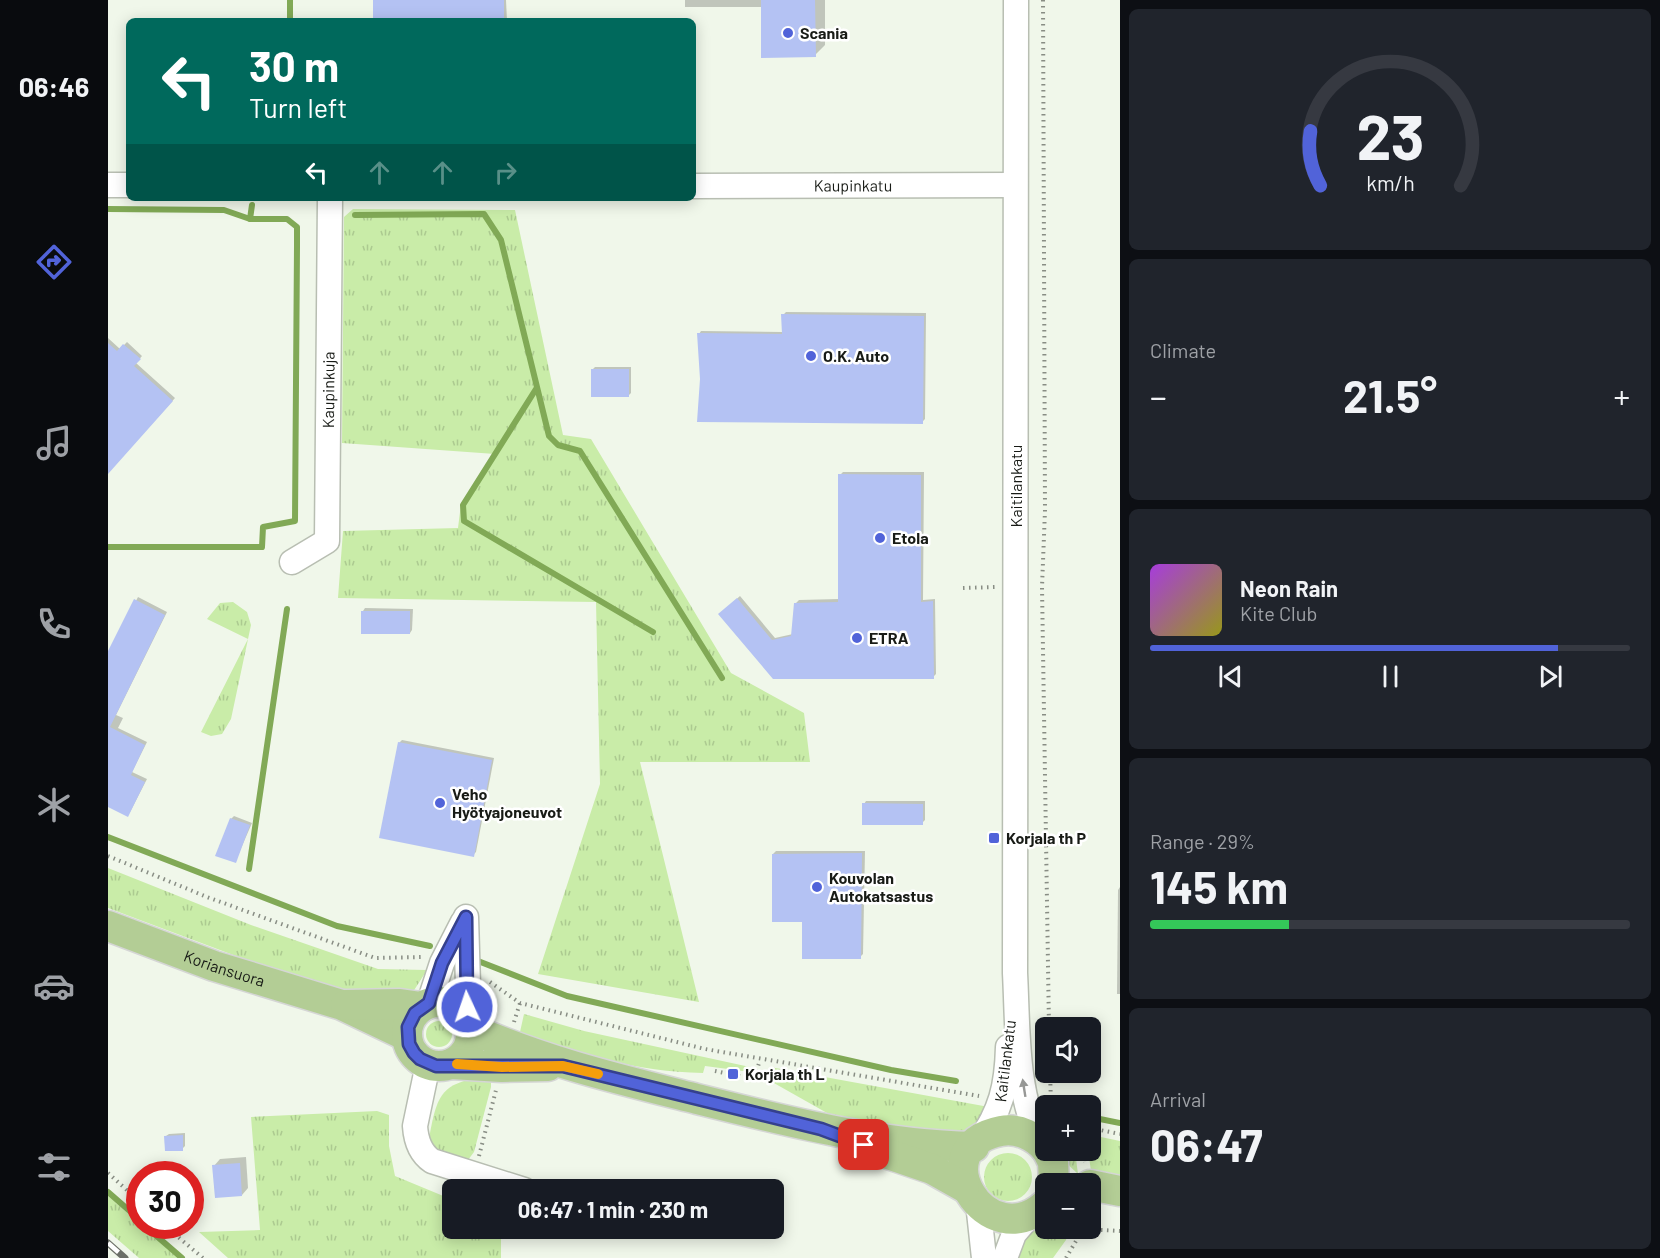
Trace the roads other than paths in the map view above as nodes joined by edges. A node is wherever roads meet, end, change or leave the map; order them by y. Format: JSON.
{"nodes":[{"id":1,"x":1016,"y":0,"type":"edge"},
{"id":2,"x":108,"y":185,"type":"edge"},
{"id":3,"x":126,"y":185,"type":"edge"},
{"id":4,"x":1016,"y":185,"type":"junction"},
{"id":5,"x":696,"y":186,"type":"edge"},
{"id":6,"x":330,"y":201,"type":"edge"},
{"id":7,"x":292,"y":562,"type":"dead end"},
{"id":8,"x":108,"y":926,"type":"edge"},
{"id":9,"x":1015,"y":973,"type":"junction"},
{"id":10,"x":342,"y":1005,"type":"junction"},
{"id":11,"x":425,"y":1005,"type":"junction"},
{"id":12,"x":470,"y":1025,"type":"junction"},
{"id":13,"x":407,"y":1036,"type":"junction"},
{"id":14,"x":440,"y":1064,"type":"junction"},
{"id":15,"x":563,"y":1066,"type":"junction"},
{"id":16,"x":821,"y":1129,"type":"junction"},
{"id":17,"x":1035,"y":1131,"type":"edge"},
{"id":18,"x":976,"y":1145,"type":"junction"},
{"id":19,"x":1035,"y":1148,"type":"edge"},
{"id":20,"x":1049,"y":1161,"type":"edge"},
{"id":21,"x":1066,"y":1173,"type":"edge"},
{"id":22,"x":491,"y":1179,"type":"edge"},
{"id":23,"x":1101,"y":1187,"type":"edge"},
{"id":24,"x":1120,"y":1191,"type":"edge"},
{"id":25,"x":971,"y":1199,"type":"junction"},
{"id":26,"x":1101,"y":1204,"type":"edge"},
{"id":27,"x":1120,"y":1204,"type":"edge"},
{"id":28,"x":1035,"y":1213,"type":"edge"},
{"id":29,"x":1035,"y":1216,"type":"edge"},
{"id":30,"x":984,"y":1258,"type":"edge"},
{"id":31,"x":1005,"y":1258,"type":"edge"}],
"edges":[{"from":1,"to":4,"type":"street","name":"Kaitilankatu"},
{"from":2,"to":3,"type":"street"},
{"from":4,"to":5,"type":"street","name":"Kaupinkatu"},
{"from":4,"to":9,"type":"street","name":"Kaitilankatu"},
{"from":6,"to":7,"type":"street","name":"Kaupinkuja"},
{"from":8,"to":10,"type":"main road","name":"Koriansuora"},
{"from":17,"to":9,"type":"street","name":"Kaitilankatu","one_way":true},
{"from":9,"to":18,"type":"street","name":"Kaitilankatu"},
{"from":10,"to":11,"type":"main road","name":"Koriansuora"},
{"from":10,"to":13,"type":"main road","name":"Koriansuora"},
{"from":11,"to":12,"type":"main road"},
{"from":11,"to":12,"type":"street"},
{"from":11,"to":13,"type":"main road"},
{"from":12,"to":14,"type":"main road"},
{"from":12,"to":15,"type":"main road"},
{"from":13,"to":14,"type":"main road"},
{"from":14,"to":15,"type":"main road"},
{"from":14,"to":22,"type":"street"},
{"from":15,"to":16,"type":"main road"},
{"from":16,"to":18,"type":"main road"},
{"from":16,"to":25,"type":"main road"},
{"from":18,"to":19,"type":"main road"},
{"from":18,"to":25,"type":"main road"},
{"from":20,"to":21,"type":"main road"},
{"from":23,"to":24,"type":"main road"},
{"from":25,"to":28,"type":"main road"},
{"from":25,"to":30,"type":"street"},
{"from":26,"to":27,"type":"main road"},
{"from":29,"to":31,"type":"street"}]}
